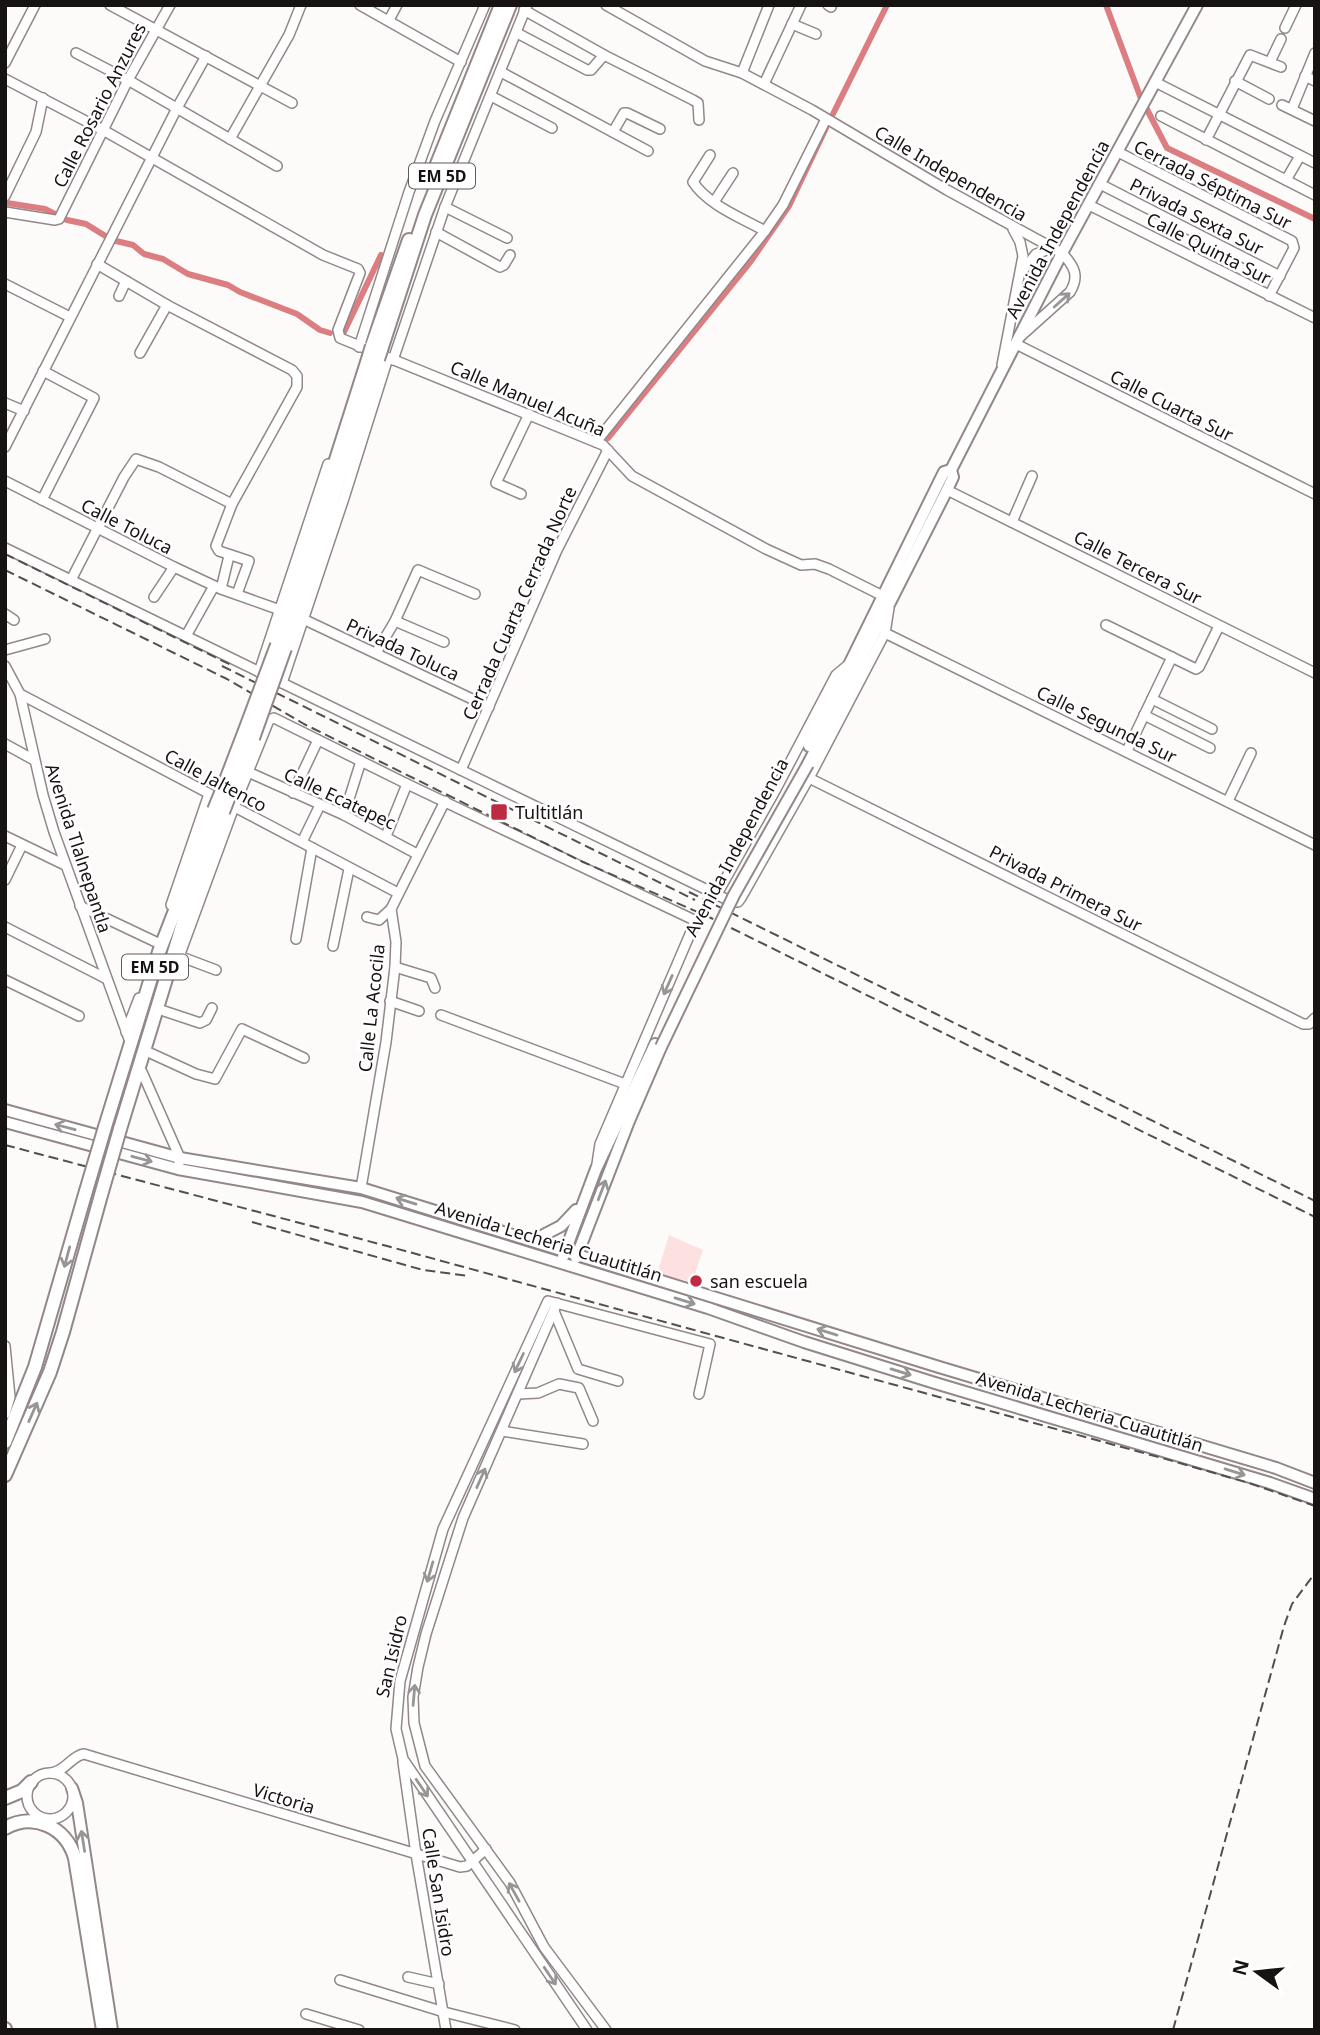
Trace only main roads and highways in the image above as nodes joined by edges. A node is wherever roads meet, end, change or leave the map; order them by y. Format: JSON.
{"nodes":[{"id":1,"x":501,"y":5,"type":"edge"},
{"id":2,"x":510,"y":5,"type":"edge"},
{"id":3,"x":1197,"y":5,"type":"edge"},
{"id":4,"x":376,"y":353,"type":"junction"},
{"id":5,"x":951,"y":470,"type":"junction"},
{"id":6,"x":887,"y":599,"type":"junction"},
{"id":7,"x":805,"y":763,"type":"junction"},
{"id":8,"x":224,"y":810,"type":"junction"},
{"id":9,"x":658,"y":1045,"type":"junction"},
{"id":10,"x":5,"y":1110,"type":"edge"},
{"id":11,"x":5,"y":1122,"type":"edge"},
{"id":12,"x":179,"y":1164,"type":"junction"},
{"id":13,"x":583,"y":1203,"type":"junction"},
{"id":14,"x":534,"y":1240,"type":"junction"},
{"id":15,"x":565,"y":1250,"type":"junction"},
{"id":16,"x":578,"y":1253,"type":"junction"},
{"id":17,"x":561,"y":1264,"type":"junction"},
{"id":18,"x":572,"y":1267,"type":"junction"},
{"id":19,"x":5,"y":1443,"type":"edge"},
{"id":20,"x":5,"y":1475,"type":"edge"},
{"id":21,"x":1315,"y":1483,"type":"edge"},
{"id":22,"x":1315,"y":1499,"type":"edge"},
{"id":23,"x":32,"y":1782,"type":"road end"},
{"id":24,"x":71,"y":1786,"type":"road end"},
{"id":25,"x":5,"y":1798,"type":"edge"},
{"id":26,"x":5,"y":1828,"type":"edge"},
{"id":27,"x":103,"y":2030,"type":"edge"},
{"id":28,"x":112,"y":2030,"type":"edge"}],
"edges":[{"from":1,"to":4,"type":"highway","number":"EM 5D"},
{"from":2,"to":4,"type":"highway","number":"EM 5D"},
{"from":3,"to":5,"type":"main road","name":"Avenida Independencia"},
{"from":4,"to":8,"type":"highway","number":"EM 5D","bridge":true},
{"from":5,"to":6,"type":"main road","name":"Avenida Independencia"},
{"from":5,"to":6,"type":"main road","name":"Avenida Independencia"},
{"from":6,"to":7,"type":"main road","name":"Avenida Independencia"},
{"from":6,"to":7,"type":"main road","name":"Avenida Independencia"},
{"from":7,"to":9,"type":"main road","name":"Avenida Independencia","bridge":true},
{"from":8,"to":19,"type":"highway","number":"EM 5D","one_way":true,"bridge":true},
{"from":20,"to":8,"type":"highway","number":"EM 5D","one_way":true,"bridge":true},
{"from":9,"to":13,"type":"main road","name":"Avenida Independencia"},
{"from":16,"to":9,"type":"main road","name":"Avenida Independencia","one_way":true},
{"from":12,"to":10,"type":"main road","name":"Avenida Lecheria Cuautitlán","one_way":true},
{"from":11,"to":12,"type":"main road","name":"Avenida Lecheria Cuautitlán","one_way":true},
{"from":14,"to":12,"type":"main road","name":"Avenida Lecheria Cuautitlán","one_way":true},
{"from":12,"to":17,"type":"main road","name":"Avenida Lecheria Cuautitlán"},
{"from":13,"to":14,"type":"main road"},
{"from":13,"to":15,"type":"main road","name":"Avenida Independencia"},
{"from":14,"to":15,"type":"main road","name":"Avenida Lecheria Cuautitlán"},
{"from":15,"to":16,"type":"main road","name":"Avenida Lecheria Cuautitlán"},
{"from":15,"to":17,"type":"main road"},
{"from":16,"to":18,"type":"main road"},
{"from":21,"to":16,"type":"main road","name":"Avenida Lecheria Cuautitlán","one_way":true},
{"from":17,"to":18,"type":"main road","name":"Avenida Lecheria Cuautitlán"},
{"from":18,"to":22,"type":"main road","name":"Avenida Lecheria Cuautitlán","one_way":true},
{"from":23,"to":25,"type":"highway"},
{"from":28,"to":24,"type":"main road","one_way":true},
{"from":26,"to":27,"type":"highway"}]}
